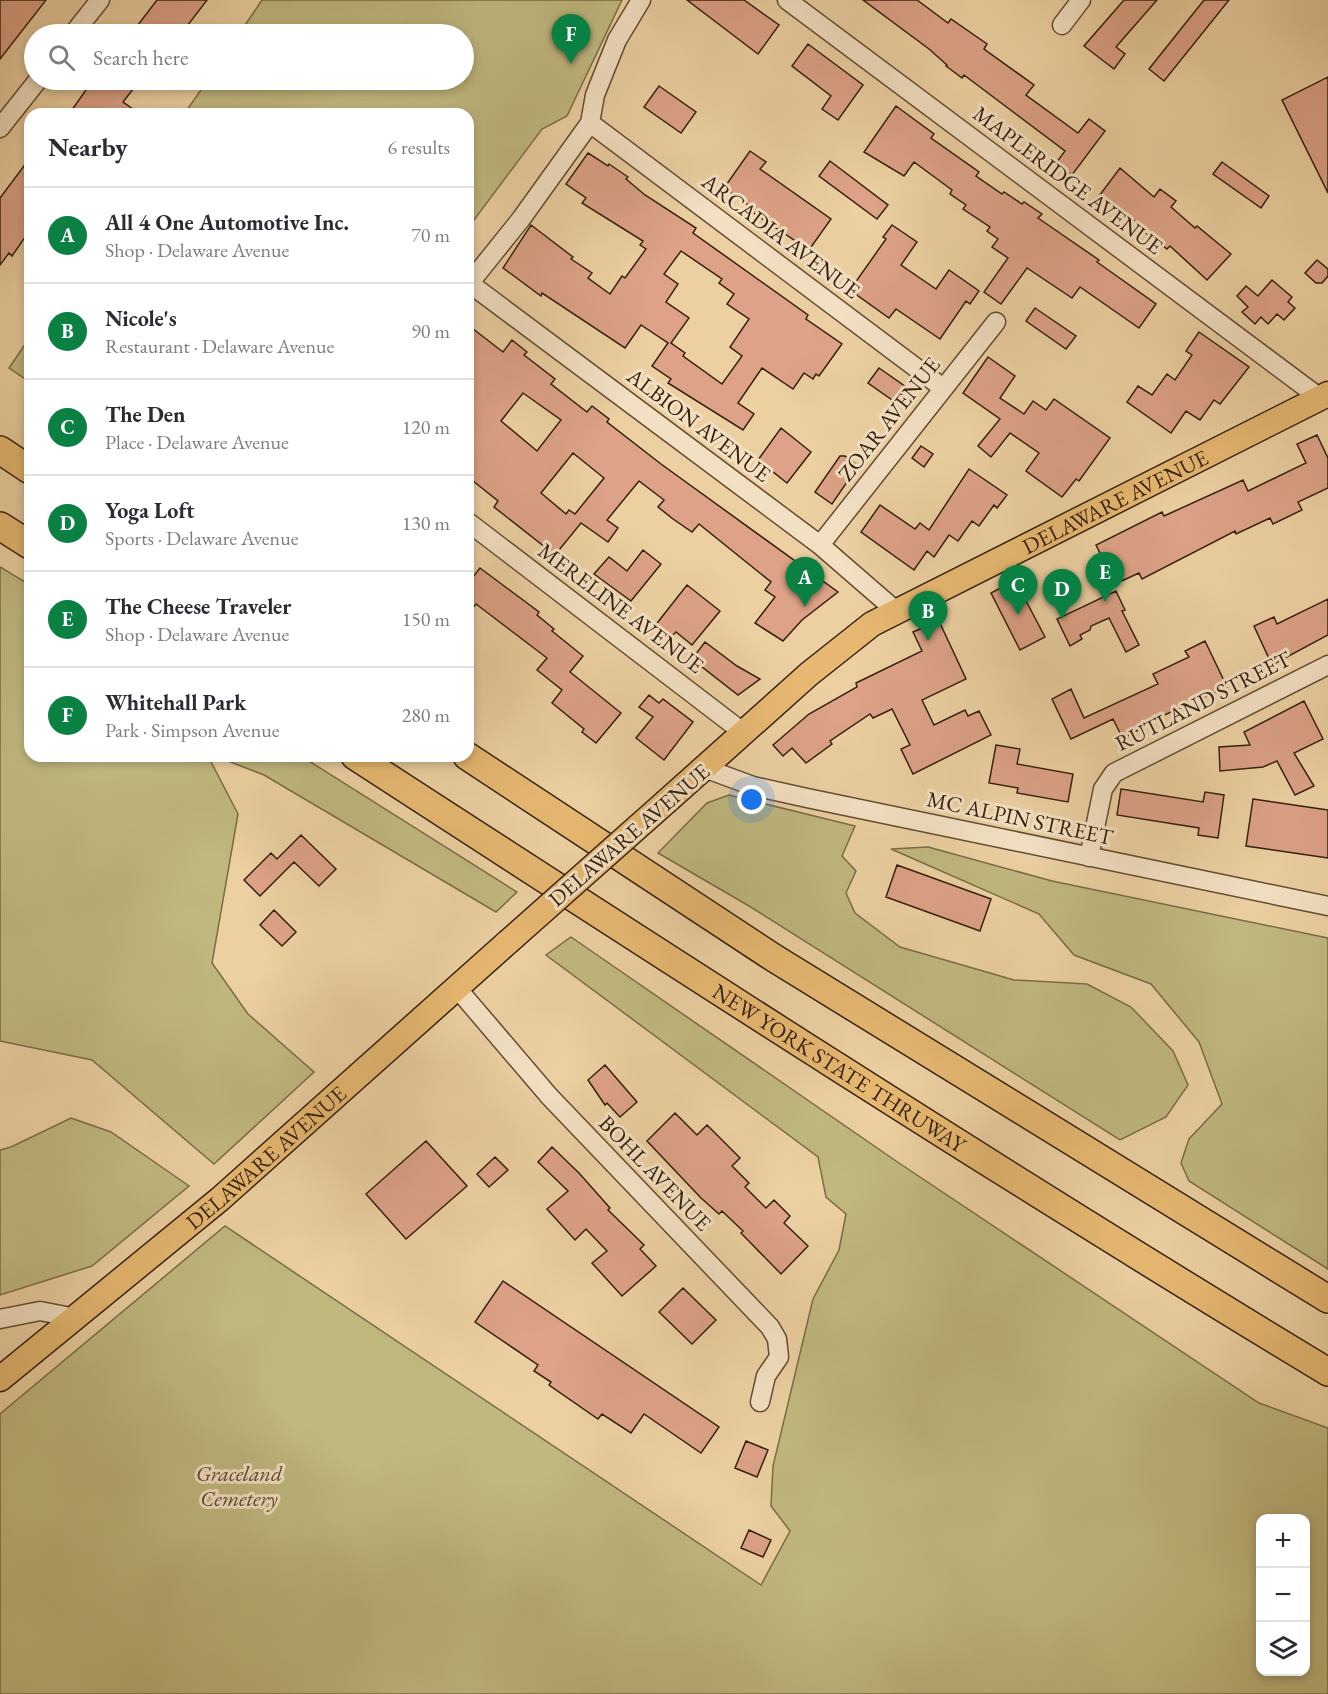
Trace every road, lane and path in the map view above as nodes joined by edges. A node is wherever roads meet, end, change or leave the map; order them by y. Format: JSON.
{"nodes":[{"id":1,"x":100,"y":0,"type":"edge"},
{"id":2,"x":641,"y":0,"type":"edge"},
{"id":3,"x":787,"y":0,"type":"edge"},
{"id":4,"x":1081,"y":0,"type":"edge"},
{"id":5,"x":81,"y":24,"type":"edge"},
{"id":6,"x":1062,"y":25,"type":"dead end"},
{"id":7,"x":30,"y":90,"type":"edge"},
{"id":8,"x":590,"y":123,"type":"junction"},
{"id":9,"x":0,"y":128,"type":"edge"},
{"id":10,"x":474,"y":278,"type":"edge"},
{"id":11,"x":474,"y":288,"type":"edge"},
{"id":12,"x":996,"y":322,"type":"dead end"},
{"id":13,"x":943,"y":388,"type":"junction"},
{"id":14,"x":1324,"y":396,"type":"edge"},
{"id":15,"x":0,"y":450,"type":"edge"},
{"id":16,"x":24,"y":466,"type":"edge"},
{"id":17,"x":0,"y":526,"type":"edge"},
{"id":18,"x":474,"y":527,"type":"edge"},
{"id":19,"x":24,"y":541,"type":"edge"},
{"id":20,"x":820,"y":545,"type":"junction"},
{"id":21,"x":895,"y":610,"type":"junction"},
{"id":22,"x":1328,"y":665,"type":"edge"},
{"id":23,"x":744,"y":733,"type":"junction"},
{"id":24,"x":474,"y":761,"type":"edge"},
{"id":25,"x":364,"y":762,"type":"edge"},
{"id":26,"x":704,"y":768,"type":"junction"},
{"id":27,"x":1089,"y":857,"type":"junction"},
{"id":28,"x":1328,"y":906,"type":"edge"},
{"id":29,"x":456,"y":987,"type":"junction"},
{"id":30,"x":1328,"y":1299,"type":"edge"},
{"id":31,"x":76,"y":1318,"type":"junction"},
{"id":32,"x":0,"y":1319,"type":"edge"},
{"id":33,"x":1328,"y":1372,"type":"edge"},
{"id":34,"x":0,"y":1380,"type":"edge"},
{"id":35,"x":760,"y":1402,"type":"dead end"}],
"edges":[{"from":1,"to":5,"type":"street"},
{"from":2,"to":8,"type":"street"},
{"from":3,"to":14,"type":"street","name":"MAPLERIDGE AVENUE"},
{"from":4,"to":6,"type":"street"},
{"from":7,"to":9,"type":"street"},
{"from":8,"to":10,"type":"street"},
{"from":8,"to":13,"type":"street","name":"ARCADIA AVENUE"},
{"from":11,"to":20,"type":"street","name":"ALBION AVENUE"},
{"from":12,"to":13,"type":"street","name":"ZOAR AVENUE"},
{"from":13,"to":20,"type":"street","name":"ZOAR AVENUE"},
{"from":14,"to":21,"type":"main road","name":"DELAWARE AVENUE"},
{"from":15,"to":16,"type":"highway"},
{"from":17,"to":19,"type":"highway"},
{"from":18,"to":23,"type":"street","name":"MERELINE AVENUE"},
{"from":20,"to":21,"type":"street","name":"ALBION AVENUE"},
{"from":21,"to":23,"type":"main road","name":"DELAWARE AVENUE"},
{"from":22,"to":27,"type":"street","name":"RUTLAND STREET"},
{"from":23,"to":26,"type":"main road","name":"DELAWARE AVENUE"},
{"from":24,"to":30,"type":"highway"},
{"from":25,"to":33,"type":"highway","name":"NEW YORK STATE THRUWAY"},
{"from":26,"to":27,"type":"street","name":"MC ALPIN STREET"},
{"from":26,"to":29,"type":"main road","name":"DELAWARE AVENUE","bridge":true},
{"from":27,"to":28,"type":"street","name":"MC ALPIN STREET"},
{"from":29,"to":31,"type":"main road","name":"DELAWARE AVENUE"},
{"from":29,"to":35,"type":"street","name":"BOHL AVENUE"},
{"from":31,"to":32,"type":"street"},
{"from":31,"to":34,"type":"main road","name":"DELAWARE AVENUE"}]}
